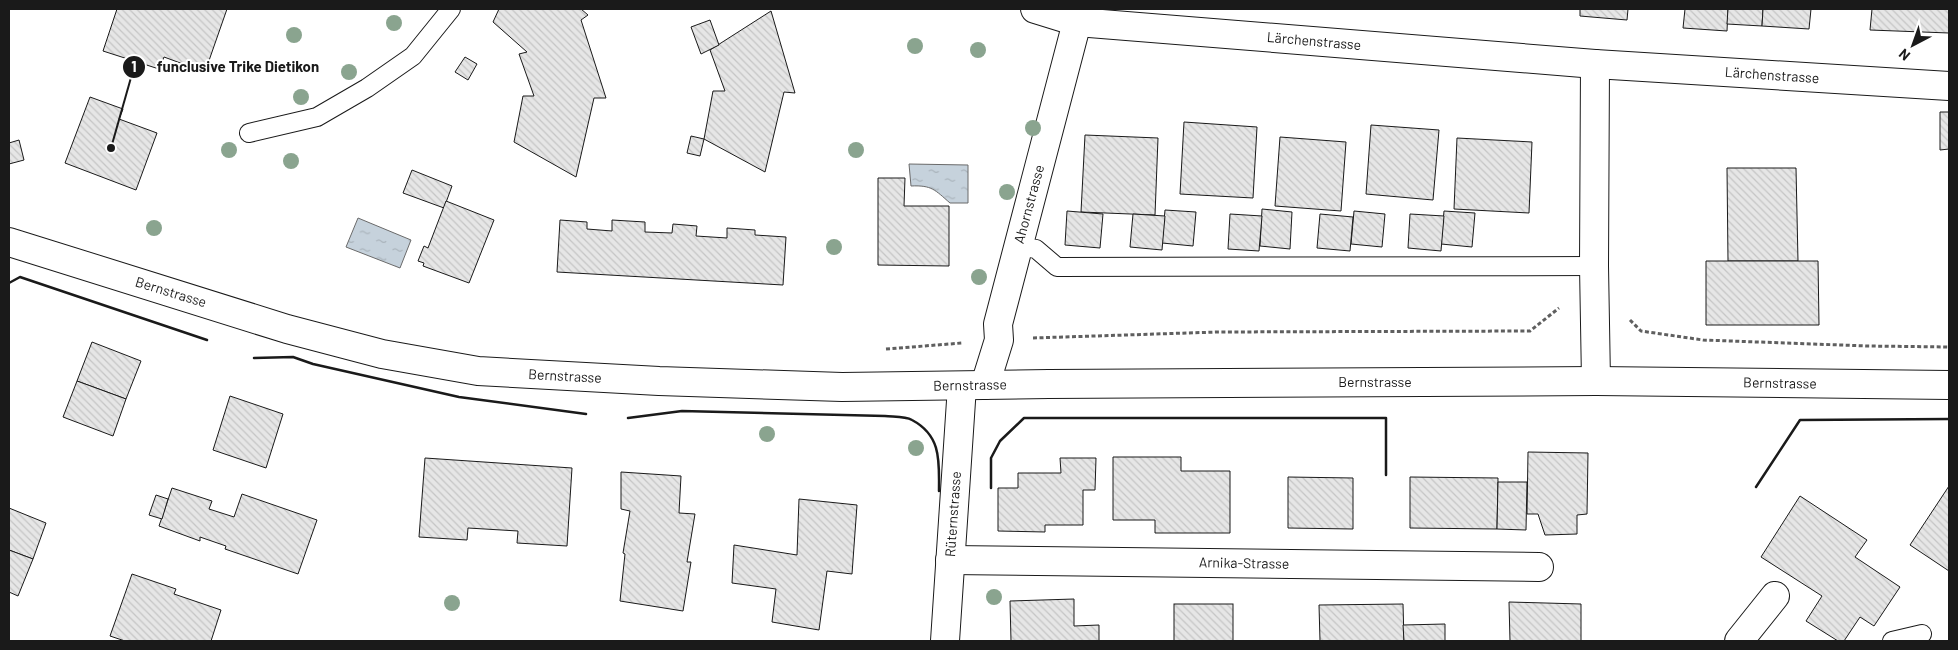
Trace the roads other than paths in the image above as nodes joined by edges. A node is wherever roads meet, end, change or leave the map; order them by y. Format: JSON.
{"nodes":[{"id":1,"x":451,"y":9,"type":"edge"},
{"id":2,"x":1034,"y":9,"type":"edge"},
{"id":3,"x":1077,"y":22,"type":"junction"},
{"id":4,"x":1595,"y":64,"type":"junction"},
{"id":5,"x":1949,"y":86,"type":"edge"},
{"id":6,"x":249,"y":133,"type":"dead end"},
{"id":7,"x":9,"y":242,"type":"edge"},
{"id":8,"x":1018,"y":246,"type":"junction"},
{"id":9,"x":1594,"y":266,"type":"junction"},
{"id":10,"x":1596,"y":381,"type":"junction"},
{"id":11,"x":973,"y":385,"type":"junction"},
{"id":12,"x":1949,"y":385,"type":"edge"},
{"id":13,"x":950,"y":560,"type":"junction"},
{"id":14,"x":1539,"y":567,"type":"dead end"},
{"id":15,"x":1775,"y":596,"type":"dead end"},
{"id":16,"x":1922,"y":634,"type":"dead end"},
{"id":17,"x":945,"y":641,"type":"edge"},
{"id":18,"x":1739,"y":641,"type":"edge"},
{"id":19,"x":1892,"y":641,"type":"edge"}],
"edges":[{"from":1,"to":6,"type":"lane"},
{"from":2,"to":3,"type":"street","name":"Lärchenstrasse"},
{"from":3,"to":4,"type":"street","name":"Lärchenstrasse"},
{"from":3,"to":8,"type":"street","name":"Ahornstrasse"},
{"from":4,"to":5,"type":"street","name":"Lärchenstrasse"},
{"from":4,"to":9,"type":"street"},
{"from":7,"to":11,"type":"street","name":"Bernstrasse"},
{"from":8,"to":9,"type":"lane"},
{"from":8,"to":11,"type":"street","name":"Ahornstrasse"},
{"from":9,"to":10,"type":"street"},
{"from":10,"to":11,"type":"street","name":"Bernstrasse"},
{"from":10,"to":12,"type":"street","name":"Bernstrasse"},
{"from":11,"to":13,"type":"street","name":"Rüternstrasse"},
{"from":13,"to":14,"type":"street","name":"Arnika-Strasse"},
{"from":13,"to":17,"type":"street","name":"Rüternstrasse"},
{"from":15,"to":18,"type":"street"},
{"from":16,"to":19,"type":"lane"}]}
